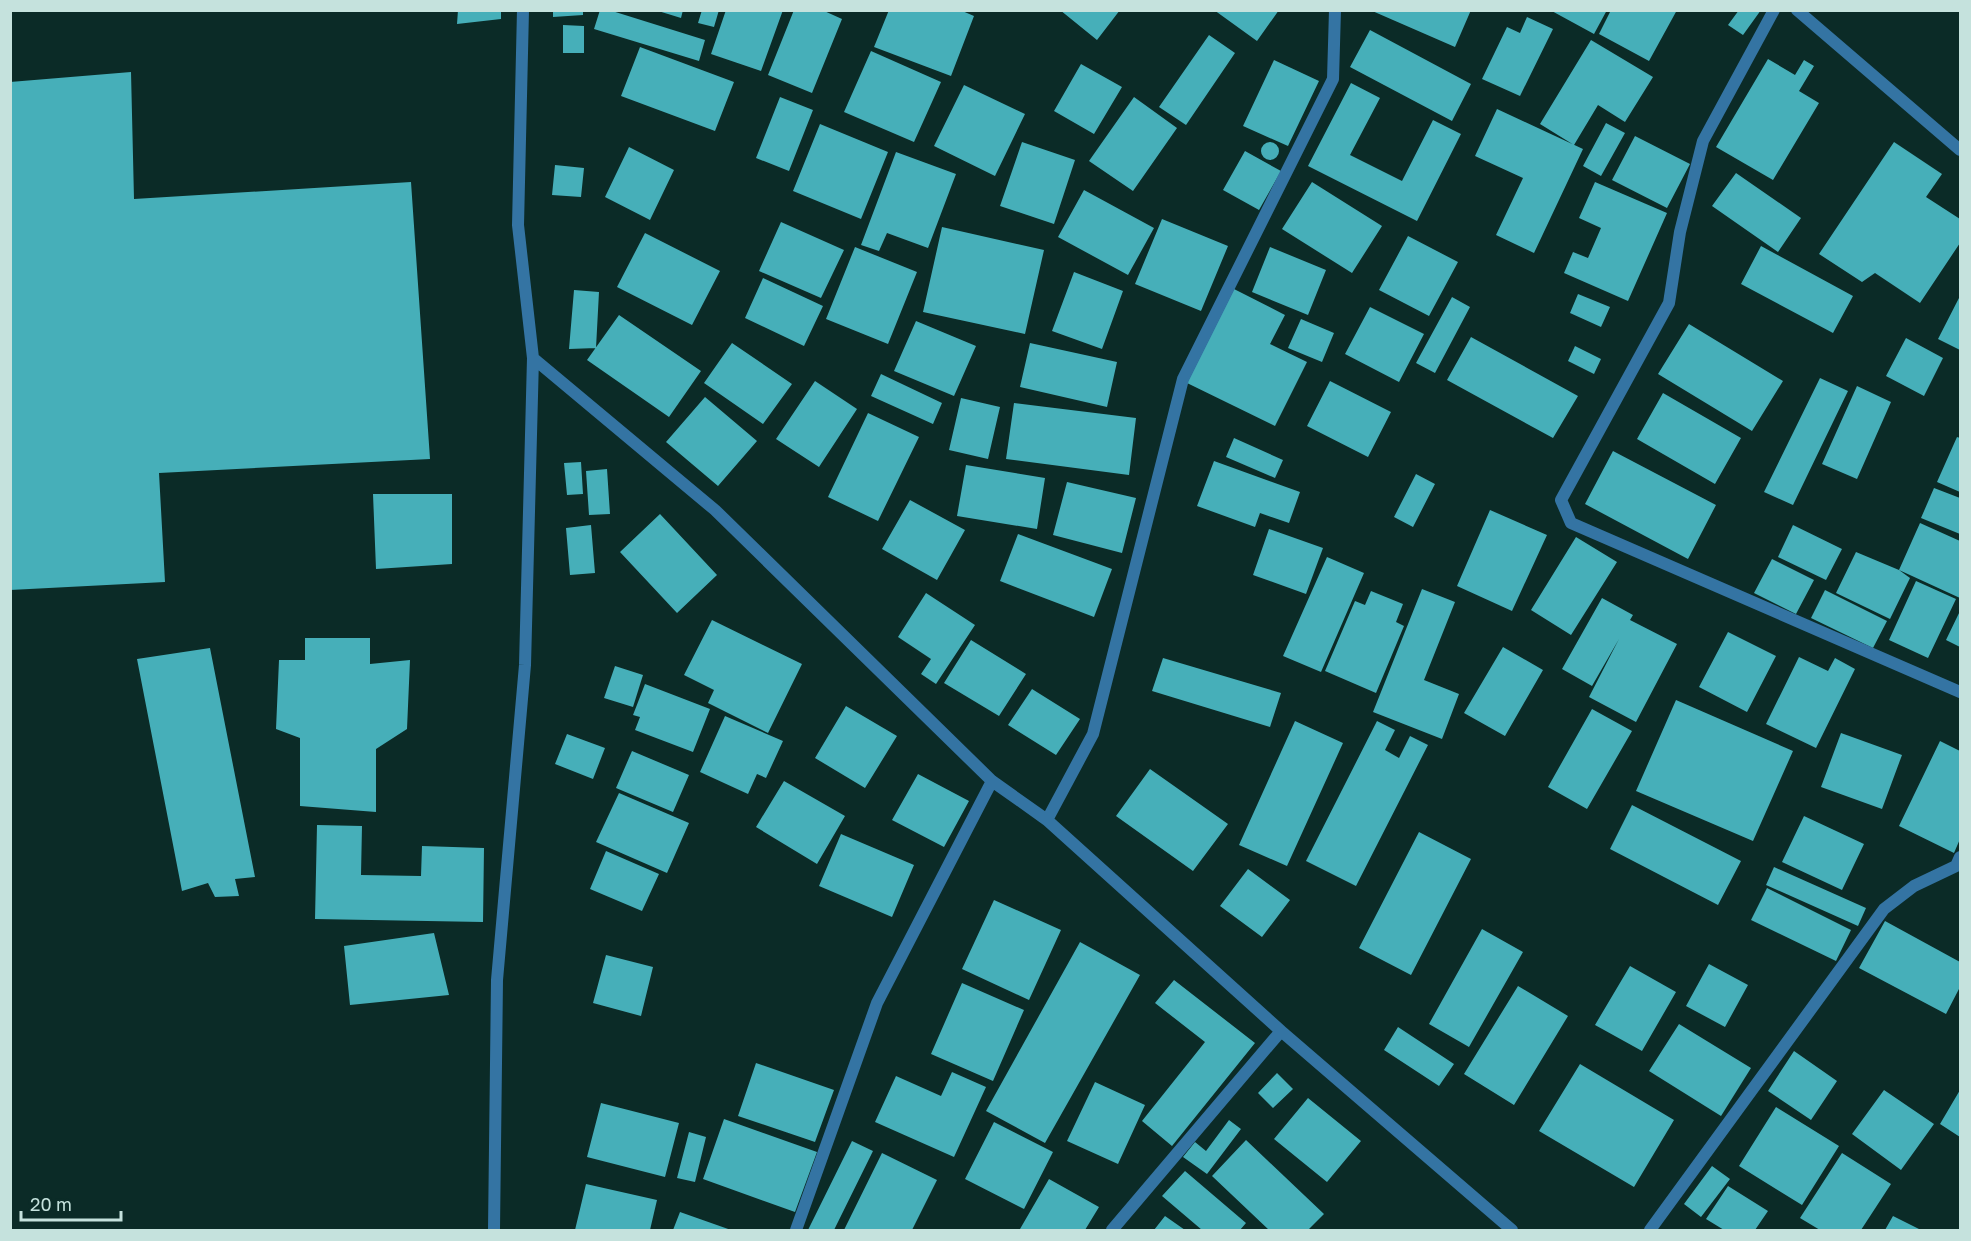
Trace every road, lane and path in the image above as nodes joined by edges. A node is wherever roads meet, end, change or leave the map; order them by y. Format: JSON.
{"nodes":[{"id":1,"x":523,"y":10,"type":"edge"},
{"id":2,"x":1335,"y":10,"type":"edge"},
{"id":3,"x":1774,"y":10,"type":"edge"},
{"id":4,"x":1797,"y":10,"type":"edge"},
{"id":5,"x":1960,"y":150,"type":"edge"},
{"id":6,"x":533,"y":358,"type":"junction"},
{"id":7,"x":1960,"y":692,"type":"edge"},
{"id":8,"x":992,"y":781,"type":"junction"},
{"id":9,"x":1047,"y":820,"type":"junction"},
{"id":10,"x":1960,"y":857,"type":"edge"},
{"id":11,"x":1281,"y":1031,"type":"junction"},
{"id":12,"x":494,"y":1230,"type":"edge"},
{"id":13,"x":796,"y":1230,"type":"edge"},
{"id":14,"x":1113,"y":1230,"type":"edge"},
{"id":15,"x":1512,"y":1230,"type":"edge"},
{"id":16,"x":1650,"y":1230,"type":"edge"}],
"edges":[{"from":1,"to":6,"type":"street"},
{"from":2,"to":9,"type":"street"},
{"from":3,"to":7,"type":"street"},
{"from":4,"to":5,"type":"street"},
{"from":6,"to":8,"type":"street"},
{"from":6,"to":12,"type":"street"},
{"from":8,"to":9,"type":"street"},
{"from":8,"to":13,"type":"street"},
{"from":9,"to":11,"type":"street"},
{"from":10,"to":16,"type":"street"},
{"from":11,"to":14,"type":"street"},
{"from":11,"to":15,"type":"street"}]}
